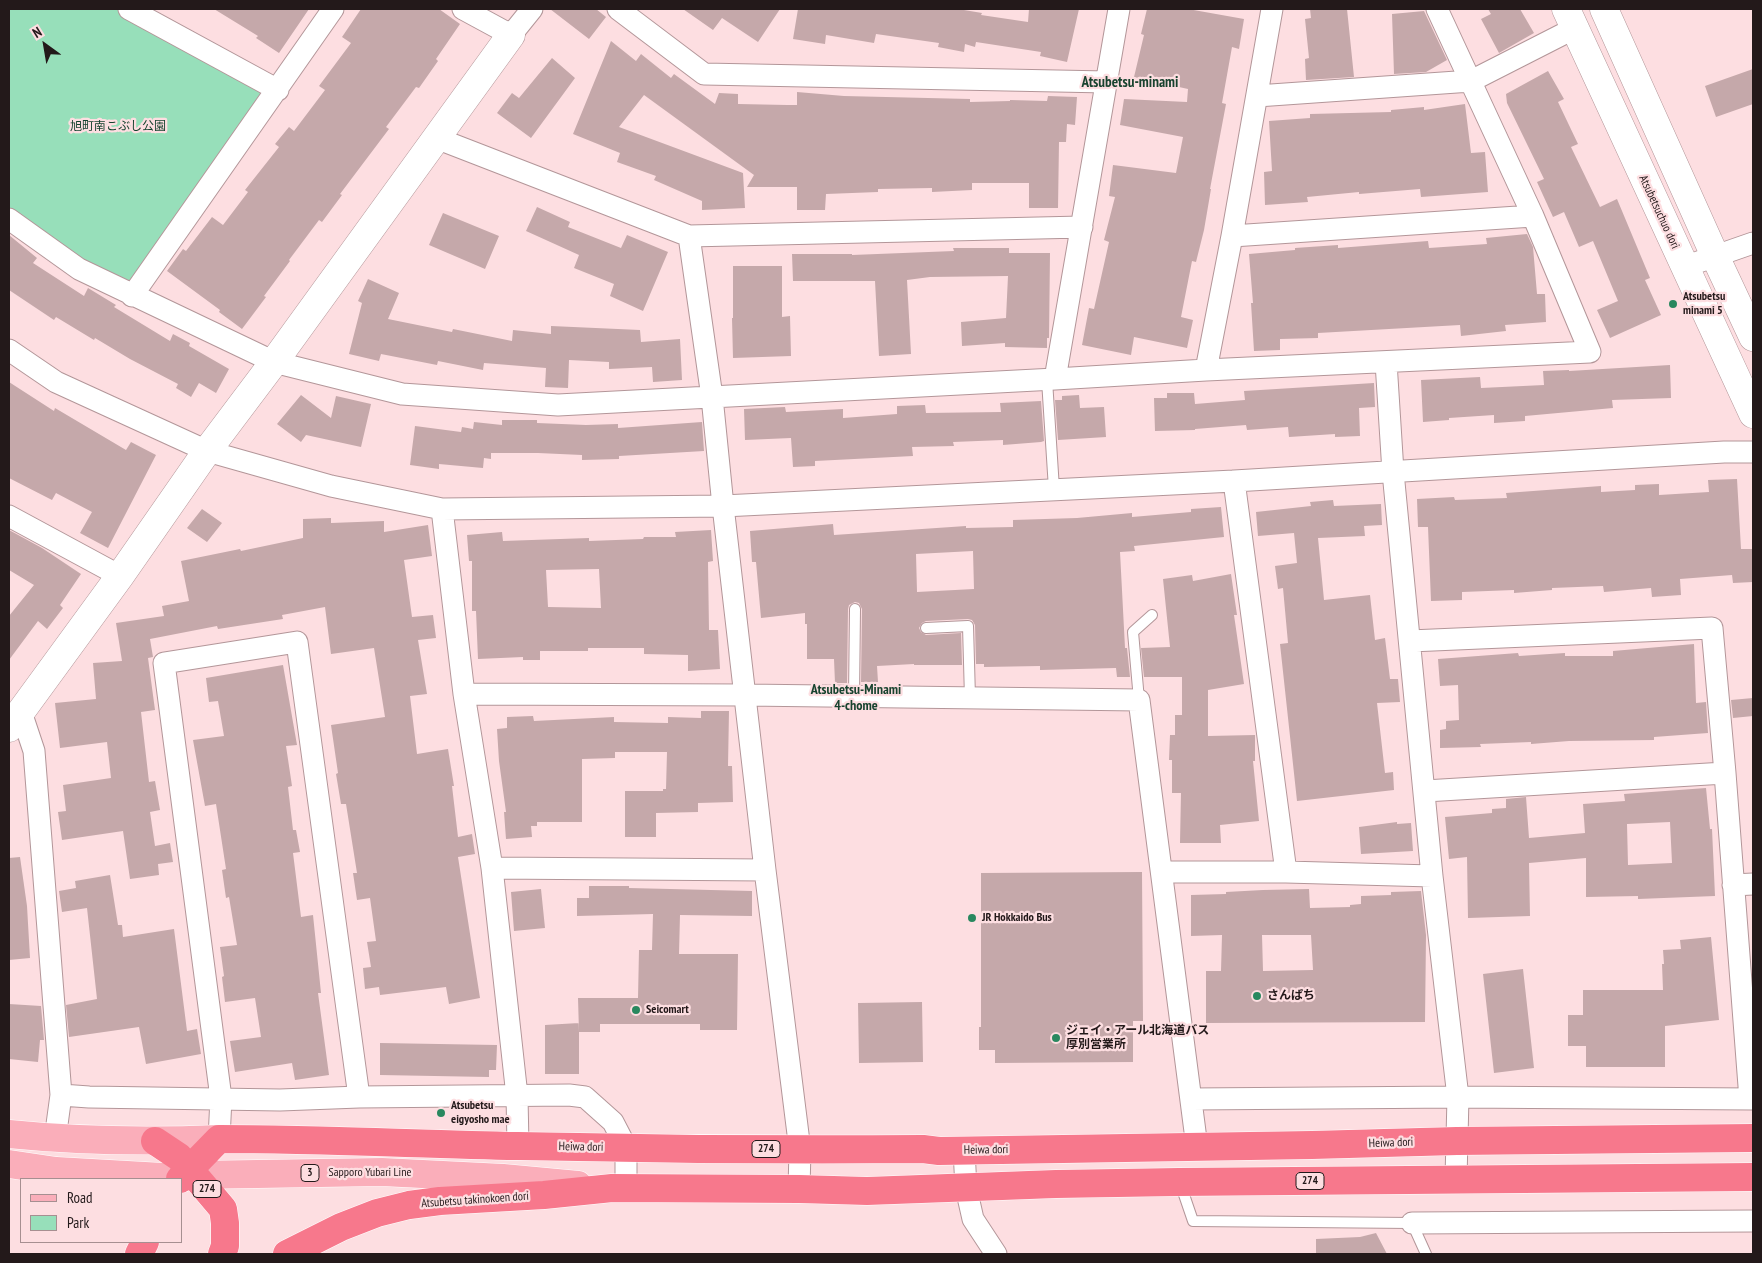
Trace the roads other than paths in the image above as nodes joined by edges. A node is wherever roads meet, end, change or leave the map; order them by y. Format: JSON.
{"nodes":[{"id":1,"x":129,"y":9,"type":"edge"},
{"id":2,"x":333,"y":9,"type":"edge"},
{"id":3,"x":463,"y":9,"type":"edge"},
{"id":4,"x":532,"y":9,"type":"edge"},
{"id":5,"x":618,"y":9,"type":"edge"},
{"id":6,"x":1119,"y":9,"type":"edge"},
{"id":7,"x":1272,"y":9,"type":"edge"},
{"id":8,"x":1437,"y":9,"type":"edge"},
{"id":9,"x":1604,"y":9,"type":"edge"},
{"id":10,"x":1571,"y":18,"type":"edge"},
{"id":11,"x":511,"y":35,"type":"junction"},
{"id":12,"x":1471,"y":81,"type":"junction"},
{"id":13,"x":1107,"y":82,"type":"junction"},
{"id":14,"x":278,"y":90,"type":"junction"},
{"id":15,"x":1257,"y":96,"type":"junction"},
{"id":16,"x":436,"y":138,"type":"junction"},
{"id":17,"x":1533,"y":216,"type":"junction"},
{"id":18,"x":9,"y":219,"type":"edge"},
{"id":19,"x":1082,"y":227,"type":"junction"},
{"id":20,"x":689,"y":236,"type":"junction"},
{"id":21,"x":1232,"y":236,"type":"junction"},
{"id":22,"x":1753,"y":243,"type":"edge"},
{"id":23,"x":1715,"y":256,"type":"junction"},
{"id":24,"x":1684,"y":267,"type":"junction"},
{"id":25,"x":132,"y":296,"type":"junction"},
{"id":26,"x":1753,"y":337,"type":"edge"},
{"id":27,"x":9,"y":350,"type":"edge"},
{"id":28,"x":274,"y":362,"type":"junction"},
{"id":29,"x":1386,"y":362,"type":"junction"},
{"id":30,"x":1206,"y":370,"type":"junction"},
{"id":31,"x":1051,"y":380,"type":"junction"},
{"id":32,"x":712,"y":397,"type":"junction"},
{"id":33,"x":1753,"y":414,"type":"edge"},
{"id":34,"x":207,"y":451,"type":"junction"},
{"id":35,"x":1753,"y":452,"type":"edge"},
{"id":36,"x":1393,"y":472,"type":"junction"},
{"id":37,"x":1234,"y":481,"type":"junction"},
{"id":38,"x":1054,"y":490,"type":"junction"},
{"id":39,"x":723,"y":506,"type":"junction"},
{"id":40,"x":442,"y":508,"type":"junction"},
{"id":41,"x":9,"y":516,"type":"edge"},
{"id":42,"x":120,"y":576,"type":"junction"},
{"id":43,"x":855,"y":609,"type":"dead end"},
{"id":44,"x":1152,"y":615,"type":"dead end"},
{"id":45,"x":926,"y":628,"type":"dead end"},
{"id":46,"x":1410,"y":641,"type":"junction"},
{"id":47,"x":464,"y":694,"type":"junction"},
{"id":48,"x":746,"y":695,"type":"junction"},
{"id":49,"x":854,"y":697,"type":"junction"},
{"id":50,"x":970,"y":698,"type":"junction"},
{"id":51,"x":1139,"y":700,"type":"junction"},
{"id":52,"x":15,"y":720,"type":"edge"},
{"id":53,"x":1725,"y":773,"type":"junction"},
{"id":54,"x":1425,"y":791,"type":"junction"},
{"id":55,"x":492,"y":868,"type":"junction"},
{"id":56,"x":765,"y":870,"type":"junction"},
{"id":57,"x":1162,"y":872,"type":"junction"},
{"id":58,"x":1286,"y":872,"type":"junction"},
{"id":59,"x":1432,"y":876,"type":"junction"},
{"id":60,"x":1743,"y":884,"type":"edge"},
{"id":61,"x":61,"y":1095,"type":"junction"},
{"id":62,"x":359,"y":1096,"type":"junction"},
{"id":63,"x":517,"y":1096,"type":"junction"},
{"id":64,"x":1458,"y":1097,"type":"junction"},
{"id":65,"x":221,"y":1098,"type":"junction"},
{"id":66,"x":1190,"y":1099,"type":"junction"},
{"id":67,"x":1752,"y":1099,"type":"edge"},
{"id":68,"x":9,"y":1134,"type":"edge"},
{"id":69,"x":1753,"y":1138,"type":"edge"},
{"id":70,"x":55,"y":1139,"type":"junction"},
{"id":71,"x":219,"y":1139,"type":"junction"},
{"id":72,"x":155,"y":1141,"type":"junction"},
{"id":73,"x":1457,"y":1141,"type":"junction"},
{"id":74,"x":518,"y":1146,"type":"junction"},
{"id":75,"x":626,"y":1147,"type":"junction"},
{"id":76,"x":1197,"y":1147,"type":"junction"},
{"id":77,"x":800,"y":1150,"type":"junction"},
{"id":78,"x":964,"y":1150,"type":"junction"},
{"id":79,"x":9,"y":1164,"type":"edge"},
{"id":80,"x":186,"y":1175,"type":"edge"},
{"id":81,"x":1753,"y":1178,"type":"edge"},
{"id":82,"x":1456,"y":1179,"type":"junction"},
{"id":83,"x":1179,"y":1182,"type":"junction"},
{"id":84,"x":619,"y":1188,"type":"junction"},
{"id":85,"x":966,"y":1188,"type":"junction"},
{"id":86,"x":799,"y":1189,"type":"junction"},
{"id":87,"x":1753,"y":1221,"type":"edge"},
{"id":88,"x":1412,"y":1223,"type":"junction"},
{"id":89,"x":222,"y":1254,"type":"edge"},
{"id":90,"x":287,"y":1254,"type":"edge"},
{"id":91,"x":996,"y":1254,"type":"edge"},
{"id":92,"x":1426,"y":1254,"type":"edge"}],
"edges":[{"from":1,"to":14,"type":"street"},
{"from":2,"to":14,"type":"street"},
{"from":3,"to":11,"type":"street"},
{"from":4,"to":11,"type":"street"},
{"from":5,"to":13,"type":"street"},
{"from":6,"to":13,"type":"street"},
{"from":7,"to":15,"type":"street"},
{"from":8,"to":12,"type":"street"},
{"from":9,"to":23,"type":"street"},
{"from":10,"to":12,"type":"street"},
{"from":10,"to":24,"type":"street","name":"Atsubetsuchuo dori"},
{"from":11,"to":16,"type":"street"},
{"from":12,"to":15,"type":"street"},
{"from":12,"to":17,"type":"street"},
{"from":13,"to":19,"type":"street"},
{"from":14,"to":25,"type":"street"},
{"from":15,"to":21,"type":"street"},
{"from":16,"to":20,"type":"street"},
{"from":16,"to":28,"type":"street"},
{"from":17,"to":21,"type":"street"},
{"from":17,"to":29,"type":"street"},
{"from":18,"to":25,"type":"street"},
{"from":19,"to":20,"type":"street"},
{"from":19,"to":31,"type":"street"},
{"from":20,"to":32,"type":"street"},
{"from":21,"to":30,"type":"street"},
{"from":22,"to":23,"type":"street"},
{"from":23,"to":24,"type":"street"},
{"from":23,"to":26,"type":"street"},
{"from":24,"to":33,"type":"street","name":"Atsubetsuchuo dori"},
{"from":25,"to":28,"type":"street"},
{"from":27,"to":34,"type":"street"},
{"from":28,"to":32,"type":"street"},
{"from":28,"to":34,"type":"street"},
{"from":29,"to":30,"type":"street"},
{"from":29,"to":36,"type":"street"},
{"from":30,"to":31,"type":"street"},
{"from":31,"to":32,"type":"street"},
{"from":31,"to":38,"type":"lane"},
{"from":32,"to":39,"type":"street"},
{"from":34,"to":40,"type":"street"},
{"from":34,"to":42,"type":"street"},
{"from":35,"to":36,"type":"street"},
{"from":36,"to":37,"type":"street"},
{"from":36,"to":46,"type":"street"},
{"from":37,"to":38,"type":"street"},
{"from":37,"to":58,"type":"street"},
{"from":38,"to":39,"type":"street"},
{"from":39,"to":40,"type":"street"},
{"from":39,"to":48,"type":"street"},
{"from":40,"to":47,"type":"street"},
{"from":41,"to":42,"type":"street"},
{"from":42,"to":52,"type":"street"},
{"from":43,"to":49,"type":"lane"},
{"from":44,"to":51,"type":"lane"},
{"from":45,"to":50,"type":"lane"},
{"from":46,"to":53,"type":"street"},
{"from":46,"to":54,"type":"street"},
{"from":47,"to":48,"type":"street"},
{"from":47,"to":55,"type":"street"},
{"from":48,"to":49,"type":"street"},
{"from":48,"to":56,"type":"street"},
{"from":49,"to":50,"type":"street"},
{"from":50,"to":51,"type":"street"},
{"from":51,"to":57,"type":"street"},
{"from":52,"to":61,"type":"street"},
{"from":53,"to":54,"type":"street"},
{"from":53,"to":60,"type":"street"},
{"from":54,"to":59,"type":"street"},
{"from":55,"to":56,"type":"street"},
{"from":55,"to":63,"type":"street"},
{"from":56,"to":77,"type":"street"},
{"from":57,"to":58,"type":"street"},
{"from":57,"to":66,"type":"street"},
{"from":58,"to":59,"type":"street"},
{"from":59,"to":64,"type":"street"},
{"from":60,"to":67,"type":"street"},
{"from":61,"to":65,"type":"street"},
{"from":61,"to":70,"type":"street"},
{"from":62,"to":63,"type":"street"},
{"from":62,"to":65,"type":"street"},
{"from":62,"to":65,"type":"street"},
{"from":63,"to":74,"type":"street"},
{"from":63,"to":75,"type":"street"},
{"from":64,"to":66,"type":"street"},
{"from":64,"to":67,"type":"street"},
{"from":64,"to":73,"type":"street"},
{"from":65,"to":71,"type":"street"},
{"from":66,"to":76,"type":"street"},
{"from":68,"to":70,"type":"main road"},
{"from":69,"to":73,"type":"highway","name":"Heiwa dori","number":"274"},
{"from":70,"to":72,"type":"main road"},
{"from":71,"to":72,"type":"main road"},
{"from":71,"to":74,"type":"highway","name":"Heiwa dori","number":"274"},
{"from":71,"to":80,"type":"highway","number":"274"},
{"from":72,"to":80,"type":"highway","number":"274"},
{"from":73,"to":76,"type":"highway","name":"Heiwa dori","number":"274"},
{"from":73,"to":82,"type":"street"},
{"from":74,"to":75,"type":"highway","name":"Heiwa dori","number":"274"},
{"from":75,"to":77,"type":"highway","name":"Heiwa dori","number":"274"},
{"from":75,"to":84,"type":"street"},
{"from":76,"to":78,"type":"highway","name":"Heiwa dori","number":"274"},
{"from":77,"to":78,"type":"highway","name":"Heiwa dori","number":"274"},
{"from":77,"to":86,"type":"street"},
{"from":78,"to":85,"type":"street"},
{"from":79,"to":80,"type":"main road","name":"Sapporo Yubari Line","number":"3"},
{"from":80,"to":84,"type":"main road","name":"Sapporo Yubari Line","number":"3"},
{"from":80,"to":89,"type":"highway","number":"274"},
{"from":81,"to":82,"type":"highway","number":"274"},
{"from":82,"to":83,"type":"highway","number":"274"},
{"from":83,"to":85,"type":"highway","number":"274"},
{"from":83,"to":88,"type":"lane"},
{"from":84,"to":86,"type":"highway","number":"274"},
{"from":84,"to":90,"type":"highway","name":"Atsubetsu takinokoen dori","number":"274"},
{"from":85,"to":86,"type":"highway","number":"274"},
{"from":85,"to":91,"type":"street"},
{"from":87,"to":88,"type":"street"},
{"from":88,"to":92,"type":"lane"}]}
